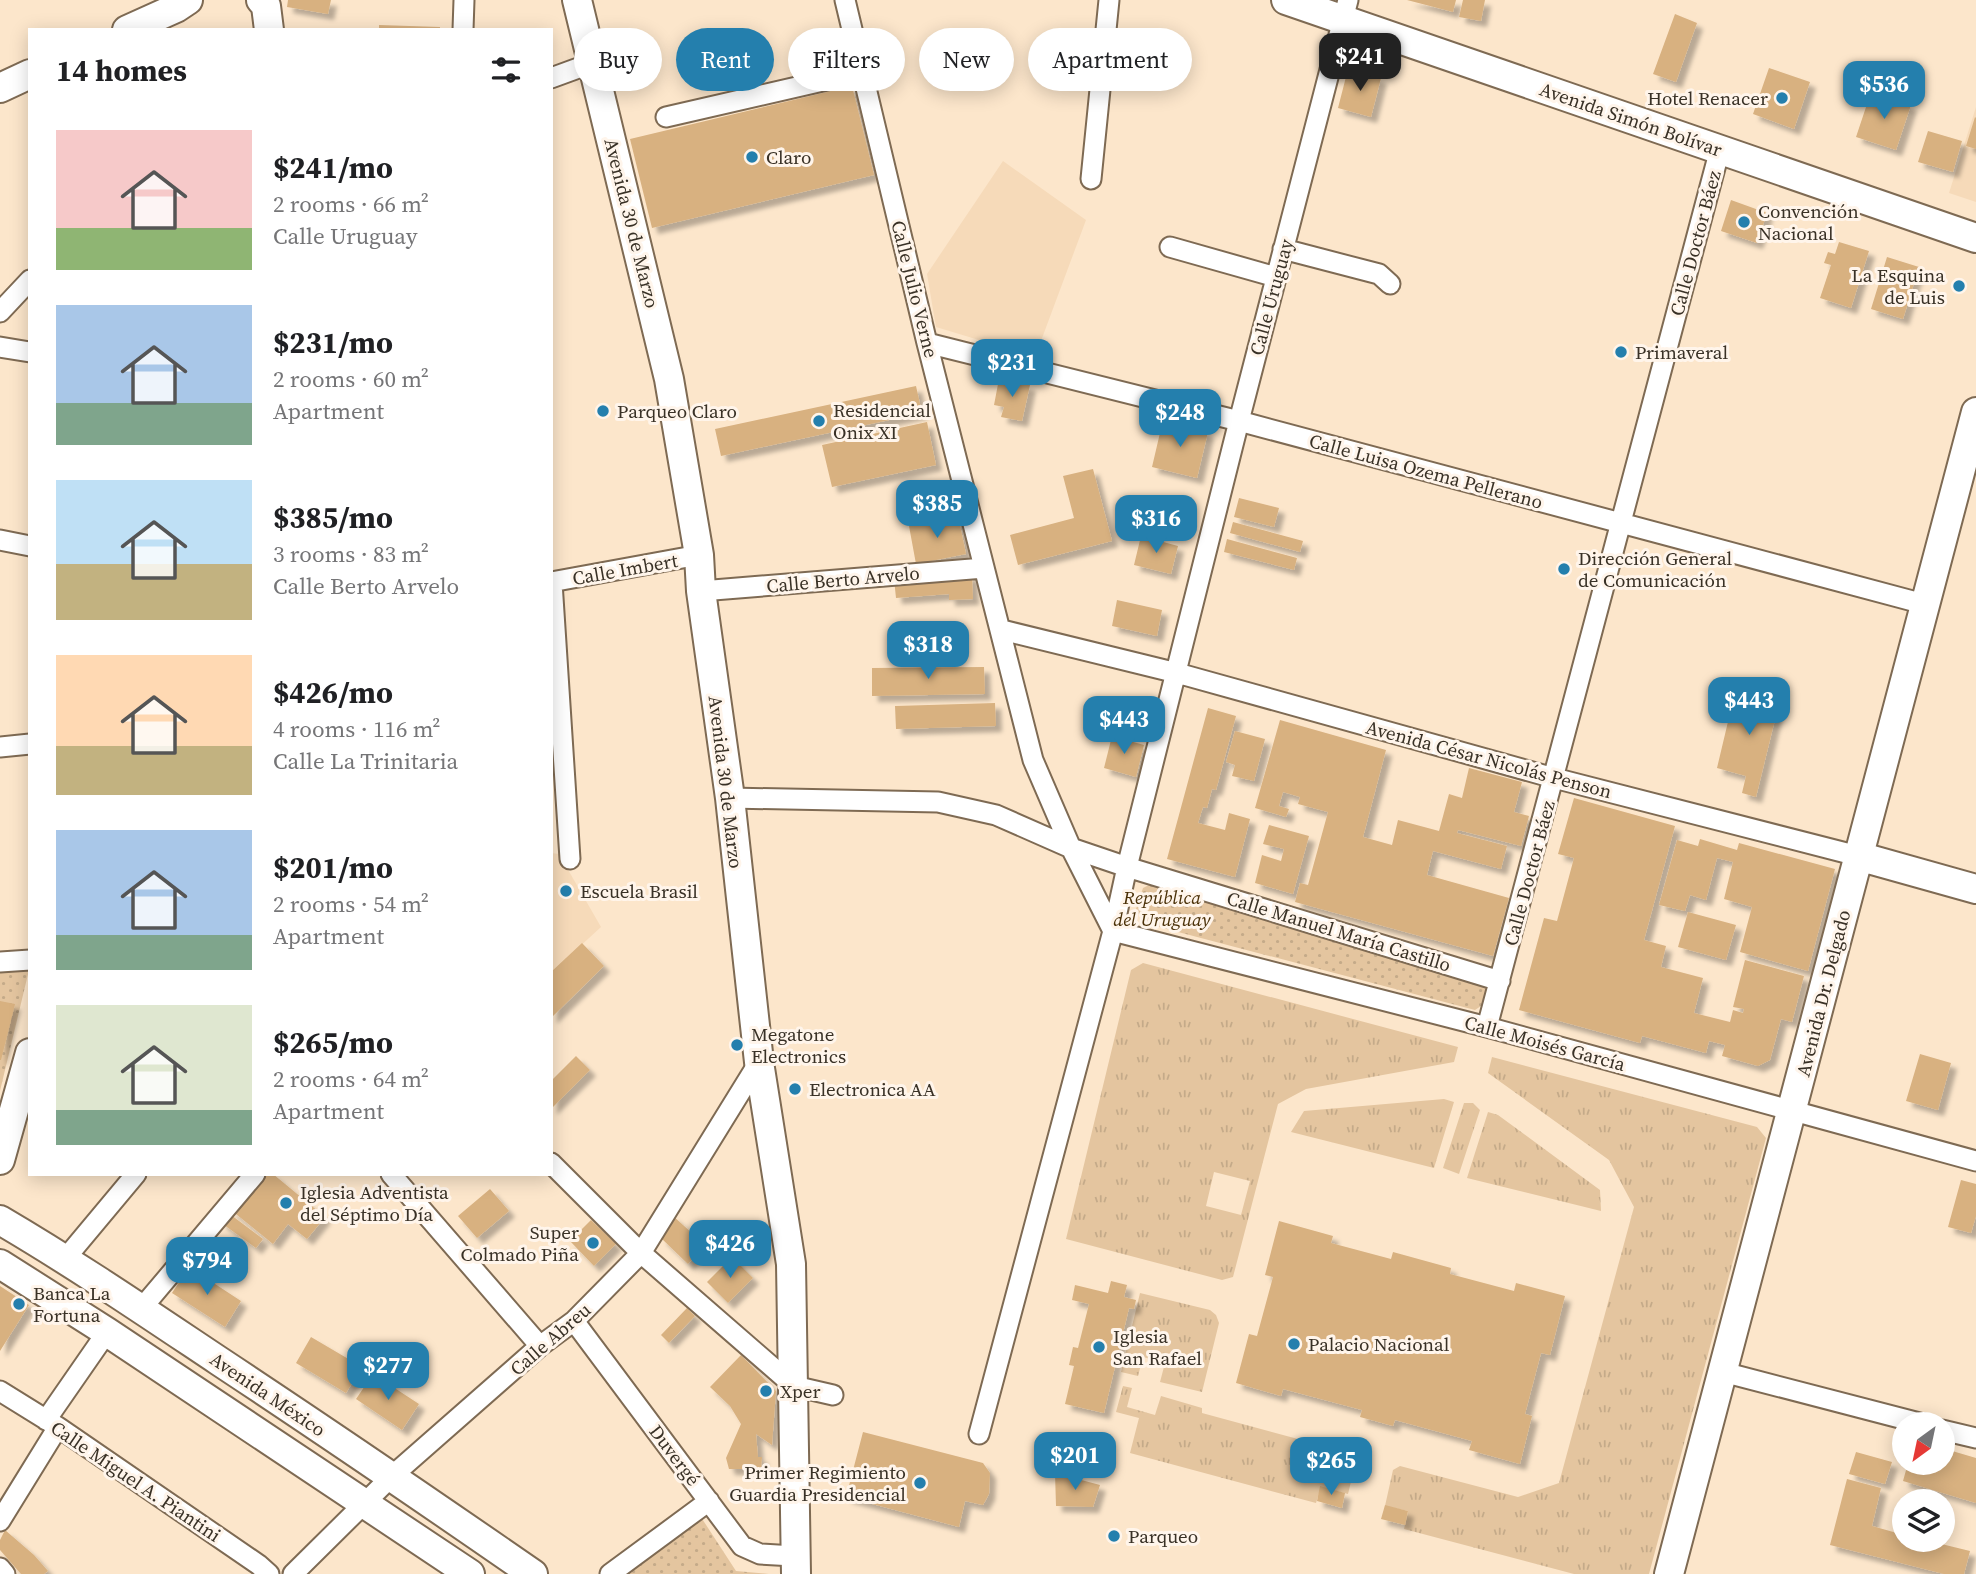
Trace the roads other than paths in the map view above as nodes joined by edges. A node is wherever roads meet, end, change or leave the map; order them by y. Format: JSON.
{"nodes":[{"id":1,"x":188,"y":0,"type":"edge"},
{"id":2,"x":261,"y":0,"type":"edge"},
{"id":3,"x":464,"y":0,"type":"edge"},
{"id":4,"x":577,"y":0,"type":"edge"},
{"id":5,"x":845,"y":0,"type":"edge"},
{"id":6,"x":1108,"y":0,"type":"edge"},
{"id":7,"x":1286,"y":0,"type":"edge"},
{"id":8,"x":1346,"y":10,"type":"edge"},
{"id":9,"x":131,"y":28,"type":"edge"},
{"id":10,"x":269,"y":28,"type":"edge"},
{"id":11,"x":463,"y":28,"type":"edge"},
{"id":12,"x":584,"y":28,"type":"edge"},
{"id":13,"x":852,"y":28,"type":"edge"},
{"id":14,"x":574,"y":70,"type":"edge"},
{"id":15,"x":28,"y":75,"type":"edge"},
{"id":16,"x":553,"y":77,"type":"edge"},
{"id":17,"x":0,"y":88,"type":"edge"},
{"id":18,"x":788,"y":89,"type":"edge"},
{"id":19,"x":599,"y":91,"type":"edge"},
{"id":20,"x":867,"y":91,"type":"edge"},
{"id":21,"x":666,"y":117,"type":"dead end"},
{"id":22,"x":1720,"y":149,"type":"junction"},
{"id":23,"x":1091,"y":179,"type":"dead end"},
{"id":24,"x":1976,"y":238,"type":"edge"},
{"id":25,"x":1170,"y":247,"type":"dead end"},
{"id":26,"x":1283,"y":249,"type":"junction"},
{"id":27,"x":1276,"y":277,"type":"junction"},
{"id":28,"x":28,"y":282,"type":"edge"},
{"id":29,"x":1390,"y":284,"type":"dead end"},
{"id":30,"x":0,"y":312,"type":"edge"},
{"id":31,"x":927,"y":342,"type":"junction"},
{"id":32,"x":0,"y":346,"type":"edge"},
{"id":33,"x":28,"y":352,"type":"edge"},
{"id":34,"x":1976,"y":412,"type":"edge"},
{"id":35,"x":1239,"y":421,"type":"junction"},
{"id":36,"x":1621,"y":523,"type":"junction"},
{"id":37,"x":0,"y":540,"type":"edge"},
{"id":38,"x":28,"y":546,"type":"edge"},
{"id":39,"x":699,"y":555,"type":"junction"},
{"id":40,"x":984,"y":568,"type":"junction"},
{"id":41,"x":553,"y":582,"type":"edge"},
{"id":42,"x":701,"y":591,"type":"junction"},
{"id":43,"x":1924,"y":604,"type":"junction"},
{"id":44,"x":553,"y":611,"type":"edge"},
{"id":45,"x":1002,"y":630,"type":"junction"},
{"id":46,"x":1177,"y":673,"type":"junction"},
{"id":47,"x":28,"y":744,"type":"edge"},
{"id":48,"x":0,"y":747,"type":"edge"},
{"id":49,"x":1554,"y":778,"type":"junction"},
{"id":50,"x":730,"y":798,"type":"junction"},
{"id":51,"x":1070,"y":848,"type":"junction"},
{"id":52,"x":1858,"y":856,"type":"junction"},
{"id":53,"x":570,"y":859,"type":"dead end"},
{"id":54,"x":1127,"y":867,"type":"junction"},
{"id":55,"x":1976,"y":889,"type":"edge"},
{"id":56,"x":1113,"y":931,"type":"junction"},
{"id":57,"x":28,"y":960,"type":"edge"},
{"id":58,"x":0,"y":962,"type":"edge"},
{"id":59,"x":1500,"y":981,"type":"junction"},
{"id":60,"x":1487,"y":1027,"type":"junction"},
{"id":61,"x":28,"y":1061,"type":"edge"},
{"id":62,"x":759,"y":1062,"type":"junction"},
{"id":63,"x":1793,"y":1110,"type":"junction"},
{"id":64,"x":0,"y":1160,"type":"edge"},
{"id":65,"x":1976,"y":1161,"type":"edge"},
{"id":66,"x":553,"y":1165,"type":"edge"},
{"id":67,"x":134,"y":1176,"type":"edge"},
{"id":68,"x":253,"y":1176,"type":"edge"},
{"id":69,"x":393,"y":1176,"type":"edge"},
{"id":70,"x":0,"y":1220,"type":"edge"},
{"id":71,"x":641,"y":1254,"type":"junction"},
{"id":72,"x":65,"y":1259,"type":"junction"},
{"id":73,"x":0,"y":1264,"type":"edge"},
{"id":74,"x":141,"y":1309,"type":"junction"},
{"id":75,"x":574,"y":1321,"type":"junction"},
{"id":76,"x":107,"y":1332,"type":"junction"},
{"id":77,"x":540,"y":1346,"type":"junction"},
{"id":78,"x":1723,"y":1372,"type":"junction"},
{"id":79,"x":794,"y":1386,"type":"junction"},
{"id":80,"x":0,"y":1391,"type":"edge"},
{"id":81,"x":833,"y":1395,"type":"dead end"},
{"id":82,"x":1892,"y":1416,"type":"edge"},
{"id":83,"x":52,"y":1423,"type":"junction"},
{"id":84,"x":1955,"y":1433,"type":"edge"},
{"id":85,"x":979,"y":1434,"type":"dead end"},
{"id":86,"x":1976,"y":1438,"type":"edge"},
{"id":87,"x":392,"y":1476,"type":"junction"},
{"id":88,"x":709,"y":1501,"type":"junction"},
{"id":89,"x":365,"y":1503,"type":"junction"},
{"id":90,"x":0,"y":1521,"type":"edge"},
{"id":91,"x":795,"y":1565,"type":"edge"},
{"id":92,"x":0,"y":1568,"type":"edge"},
{"id":93,"x":5,"y":1574,"type":"edge"},
{"id":94,"x":269,"y":1574,"type":"edge"},
{"id":95,"x":293,"y":1574,"type":"edge"},
{"id":96,"x":470,"y":1574,"type":"edge"},
{"id":97,"x":533,"y":1574,"type":"edge"},
{"id":98,"x":610,"y":1574,"type":"edge"},
{"id":99,"x":1669,"y":1574,"type":"edge"}],
"edges":[{"from":1,"to":9,"type":"main road"},
{"from":2,"to":10,"type":"main road"},
{"from":3,"to":11,"type":"street"},
{"from":4,"to":12,"type":"main road","name":"Avenida 30 de Marzo"},
{"from":5,"to":13,"type":"street","name":"Calle Julio Verne"},
{"from":6,"to":23,"type":"street"},
{"from":7,"to":8,"type":"main road","name":"Avenida Simón Bolívar"},
{"from":8,"to":22,"type":"main road","name":"Avenida Simón Bolívar"},
{"from":8,"to":26,"type":"street","name":"Calle Uruguay"},
{"from":14,"to":16,"type":"street"},
{"from":15,"to":17,"type":"main road"},
{"from":18,"to":21,"type":"street"},
{"from":19,"to":39,"type":"main road","name":"Avenida 30 de Marzo"},
{"from":20,"to":31,"type":"street","name":"Calle Julio Verne"},
{"from":22,"to":24,"type":"main road","name":"Avenida Simón Bolívar"},
{"from":22,"to":36,"type":"street","name":"Calle Doctor Báez"},
{"from":25,"to":27,"type":"street"},
{"from":26,"to":27,"type":"street","name":"Calle Uruguay"},
{"from":26,"to":29,"type":"street"},
{"from":27,"to":35,"type":"street","name":"Calle Uruguay"},
{"from":28,"to":30,"type":"street"},
{"from":31,"to":35,"type":"street","name":"Calle Luisa Ozema Pellerano"},
{"from":31,"to":40,"type":"street","name":"Calle Julio Verne"},
{"from":32,"to":33,"type":"street"},
{"from":34,"to":43,"type":"main road","name":"Avenida Dr. Delgado"},
{"from":35,"to":36,"type":"street","name":"Calle Luisa Ozema Pellerano"},
{"from":35,"to":46,"type":"street","name":"Calle Uruguay"},
{"from":36,"to":43,"type":"street","name":"Calle Luisa Ozema Pellerano"},
{"from":36,"to":49,"type":"street","name":"Calle Doctor Báez"},
{"from":37,"to":38,"type":"street"},
{"from":39,"to":41,"type":"street","name":"Calle Imbert"},
{"from":39,"to":42,"type":"main road","name":"Avenida 30 de Marzo"},
{"from":40,"to":42,"type":"street","name":"Calle Berto Arvelo"},
{"from":40,"to":45,"type":"street","name":"Calle Julio Verne"},
{"from":42,"to":50,"type":"main road","name":"Avenida 30 de Marzo"},
{"from":43,"to":52,"type":"main road","name":"Avenida Dr. Delgado"},
{"from":44,"to":53,"type":"street"},
{"from":45,"to":46,"type":"street","name":"Avenida César Nicolás Penson"},
{"from":45,"to":51,"type":"street","name":"Calle Julio Verne"},
{"from":46,"to":49,"type":"street","name":"Avenida César Nicolás Penson"},
{"from":46,"to":54,"type":"street","name":"Calle Uruguay"},
{"from":47,"to":48,"type":"street"},
{"from":49,"to":52,"type":"street","name":"Avenida César Nicolás Penson"},
{"from":49,"to":59,"type":"street","name":"Calle Doctor Báez"},
{"from":50,"to":51,"type":"street","name":"Calle Manuel María Castillo"},
{"from":50,"to":62,"type":"main road","name":"Avenida 30 de Marzo"},
{"from":51,"to":54,"type":"street","name":"Calle Manuel María Castillo"},
{"from":51,"to":56,"type":"street","name":"Calle Julio Verne"},
{"from":52,"to":55,"type":"main road","name":"Avenida César Nicolás Penson"},
{"from":52,"to":63,"type":"main road","name":"Avenida Dr. Delgado"},
{"from":54,"to":56,"type":"street","name":"Calle Uruguay"},
{"from":54,"to":59,"type":"street","name":"Calle Manuel María Castillo"},
{"from":56,"to":60,"type":"street","name":"Calle Moisés García"},
{"from":56,"to":85,"type":"street","name":"Calle Uruguay"},
{"from":57,"to":58,"type":"street"},
{"from":59,"to":60,"type":"street","name":"Calle Doctor Báez"},
{"from":60,"to":63,"type":"street","name":"Calle Moisés García"},
{"from":61,"to":64,"type":"main road"},
{"from":62,"to":71,"type":"street","name":"Calle Abreu"},
{"from":62,"to":79,"type":"main road","name":"Avenida 30 de Marzo"},
{"from":63,"to":65,"type":"street","name":"Calle Moisés García"},
{"from":63,"to":78,"type":"main road","name":"Avenida Dr. Delgado"},
{"from":66,"to":71,"type":"street"},
{"from":67,"to":72,"type":"street"},
{"from":68,"to":74,"type":"street"},
{"from":69,"to":77,"type":"street"},
{"from":70,"to":72,"type":"main road","name":"Avenida México"},
{"from":71,"to":75,"type":"street","name":"Calle Abreu"},
{"from":71,"to":79,"type":"street"},
{"from":72,"to":74,"type":"main road","name":"Avenida México"},
{"from":73,"to":76,"type":"main road","name":"Avenida México"},
{"from":74,"to":87,"type":"main road","name":"Avenida México"},
{"from":75,"to":77,"type":"street","name":"Calle Abreu"},
{"from":75,"to":88,"type":"street","name":"Duvergé"},
{"from":76,"to":83,"type":"street"},
{"from":76,"to":89,"type":"main road","name":"Avenida México"},
{"from":77,"to":87,"type":"street","name":"Calle Abreu"},
{"from":78,"to":82,"type":"street"},
{"from":78,"to":99,"type":"main road","name":"Avenida Dr. Delgado"},
{"from":79,"to":81,"type":"street"},
{"from":79,"to":91,"type":"main road","name":"Avenida 30 de Marzo"},
{"from":80,"to":83,"type":"street","name":"Calle Miguel A. Piantini"},
{"from":83,"to":90,"type":"street"},
{"from":83,"to":94,"type":"street","name":"Calle Miguel A. Piantini"},
{"from":84,"to":86,"type":"street"},
{"from":87,"to":89,"type":"street","name":"Calle Abreu"},
{"from":87,"to":97,"type":"main road","name":"Avenida México"},
{"from":88,"to":91,"type":"street","name":"Duvergé"},
{"from":88,"to":98,"type":"street"},
{"from":89,"to":95,"type":"street","name":"Calle Abreu"},
{"from":89,"to":96,"type":"main road","name":"Avenida México"},
{"from":92,"to":93,"type":"street"}]}
